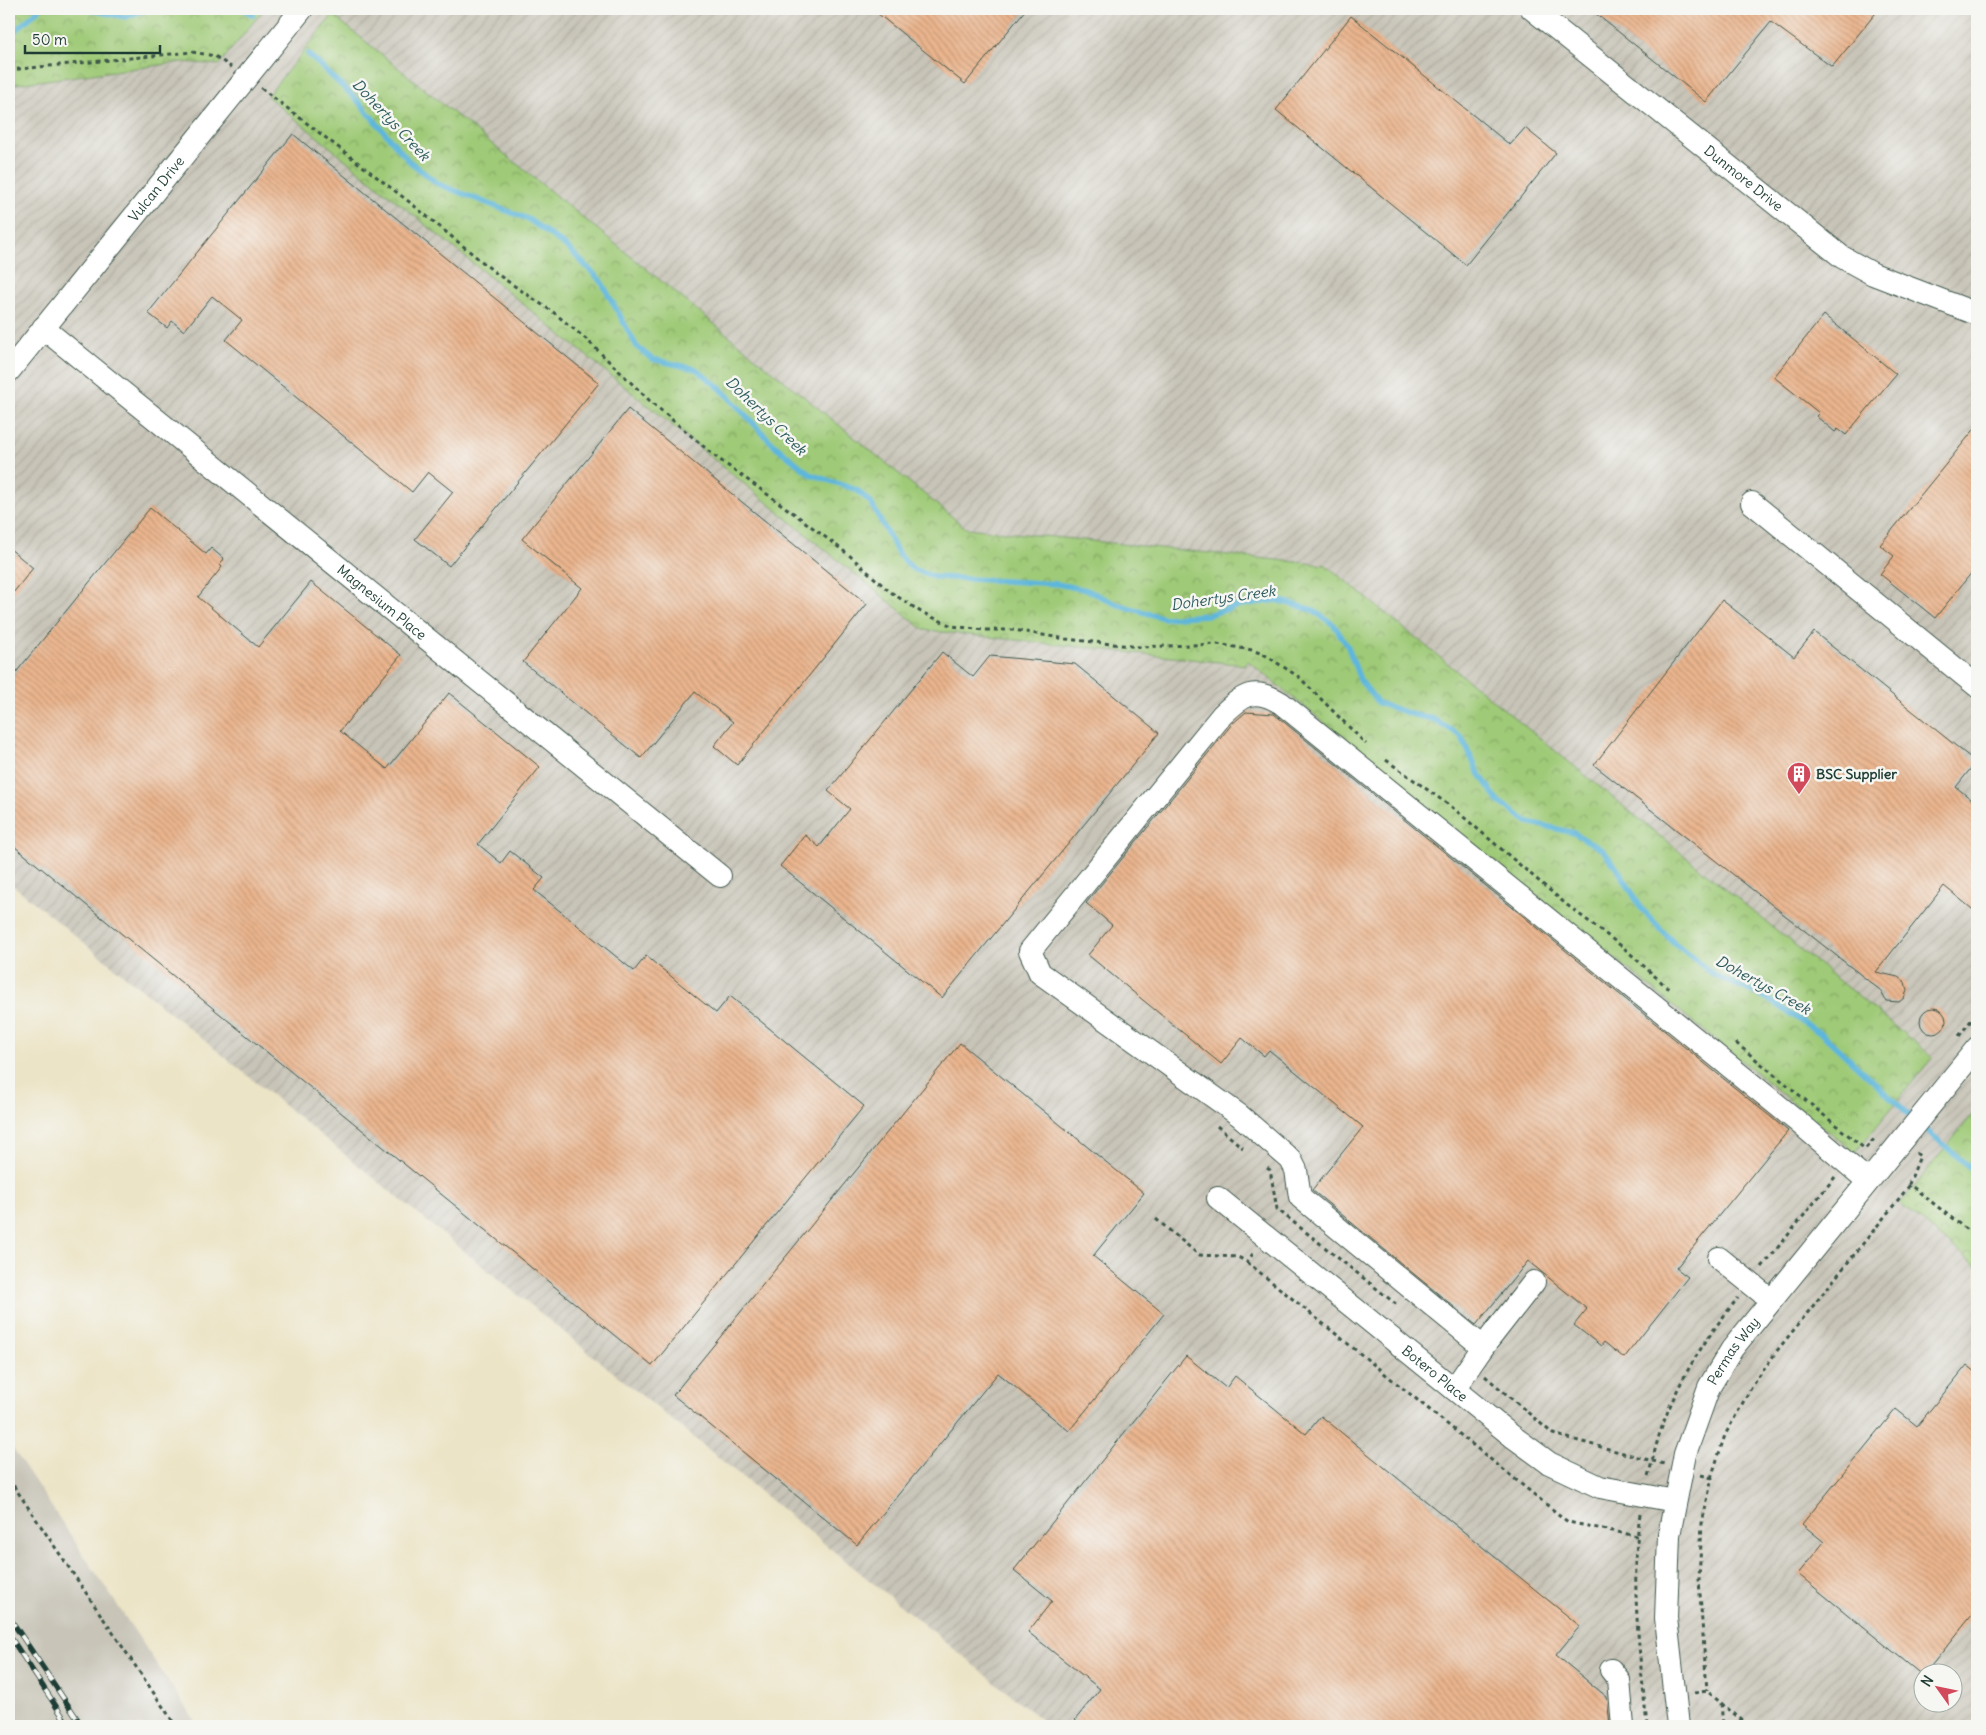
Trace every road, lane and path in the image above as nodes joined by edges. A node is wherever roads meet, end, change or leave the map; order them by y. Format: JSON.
{"nodes":[{"id":1,"x":302,"y":9,"type":"edge"},
{"id":2,"x":1532,"y":9,"type":"edge"},
{"id":3,"x":9,"y":70,"type":"edge"},
{"id":4,"x":247,"y":77,"type":"junction"},
{"id":5,"x":1977,"y":314,"type":"edge"},
{"id":6,"x":43,"y":328,"type":"junction"},
{"id":7,"x":9,"y":371,"type":"edge"},
{"id":8,"x":1752,"y":503,"type":"dead end"},
{"id":9,"x":1977,"y":686,"type":"edge"},
{"id":10,"x":1372,"y":750,"type":"dead end"},
{"id":11,"x":1380,"y":756,"type":"dead end"},
{"id":12,"x":720,"y":876,"type":"dead end"},
{"id":13,"x":1673,"y":993,"type":"dead end"},
{"id":14,"x":1734,"y":1041,"type":"dead end"},
{"id":15,"x":1976,"y":1054,"type":"edge"},
{"id":16,"x":1216,"y":1125,"type":"dead end"},
{"id":17,"x":1878,"y":1136,"type":"dead end"},
{"id":18,"x":1901,"y":1142,"type":"junction"},
{"id":19,"x":1247,"y":1151,"type":"dead end"},
{"id":20,"x":1262,"y":1163,"type":"dead end"},
{"id":21,"x":1868,"y":1181,"type":"junction"},
{"id":22,"x":1910,"y":1185,"type":"junction"},
{"id":23,"x":1218,"y":1198,"type":"dead end"},
{"id":24,"x":1285,"y":1215,"type":"junction"},
{"id":25,"x":1156,"y":1219,"type":"dead end"},
{"id":26,"x":1266,"y":1237,"type":"junction"},
{"id":27,"x":1977,"y":1238,"type":"edge"},
{"id":28,"x":1719,"y":1258,"type":"dead end"},
{"id":29,"x":1247,"y":1262,"type":"junction"},
{"id":30,"x":1534,"y":1282,"type":"dead end"},
{"id":31,"x":1771,"y":1300,"type":"junction"},
{"id":32,"x":1401,"y":1308,"type":"dead end"},
{"id":33,"x":1477,"y":1356,"type":"junction"},
{"id":34,"x":1454,"y":1389,"type":"junction"},
{"id":35,"x":1682,"y":1469,"type":"junction"},
{"id":36,"x":1712,"y":1478,"type":"junction"},
{"id":37,"x":9,"y":1479,"type":"edge"},
{"id":38,"x":1676,"y":1501,"type":"junction"},
{"id":39,"x":1637,"y":1536,"type":"dead end"},
{"id":40,"x":1611,"y":1670,"type":"dead end"},
{"id":41,"x":1707,"y":1692,"type":"dead end"},
{"id":42,"x":1720,"y":1703,"type":"dead end"},
{"id":43,"x":176,"y":1726,"type":"edge"},
{"id":44,"x":1623,"y":1726,"type":"edge"},
{"id":45,"x":1678,"y":1726,"type":"edge"},
{"id":46,"x":1749,"y":1726,"type":"edge"}],
"edges":[{"from":1,"to":4,"type":"street","name":"Vulcan Drive"},
{"from":2,"to":5,"type":"street","name":"Dunmore Drive"},
{"from":3,"to":4,"type":"path"},
{"from":4,"to":6,"type":"street","name":"Vulcan Drive"},
{"from":4,"to":10,"type":"path"},
{"from":6,"to":7,"type":"street","name":"Vulcan Drive"},
{"from":6,"to":12,"type":"street","name":"Magnesium Place"},
{"from":8,"to":9,"type":"street"},
{"from":11,"to":13,"type":"path"},
{"from":14,"to":17,"type":"path"},
{"from":15,"to":18,"type":"street","name":"Permas Way"},
{"from":16,"to":19,"type":"path"},
{"from":18,"to":21,"type":"street","name":"Permas Way"},
{"from":18,"to":22,"type":"path"},
{"from":20,"to":24,"type":"path"},
{"from":21,"to":31,"type":"street","name":"Permas Way"},
{"from":21,"to":33,"type":"street"},
{"from":22,"to":27,"type":"path"},
{"from":22,"to":36,"type":"path"},
{"from":23,"to":26,"type":"street","name":"Botero Place"},
{"from":24,"to":26,"type":"path"},
{"from":24,"to":32,"type":"path"},
{"from":25,"to":29,"type":"path"},
{"from":26,"to":29,"type":"path"},
{"from":26,"to":34,"type":"street","name":"Botero Place"},
{"from":28,"to":31,"type":"street"},
{"from":29,"to":39,"type":"path"},
{"from":30,"to":33,"type":"street"},
{"from":31,"to":35,"type":"street","name":"Permas Way"},
{"from":33,"to":34,"type":"street"},
{"from":33,"to":35,"type":"path"},
{"from":34,"to":38,"type":"street","name":"Botero Place"},
{"from":35,"to":36,"type":"path"},
{"from":35,"to":38,"type":"street","name":"Permas Way"},
{"from":36,"to":41,"type":"path"},
{"from":37,"to":43,"type":"path"},
{"from":38,"to":45,"type":"street","name":"Permas Way"},
{"from":40,"to":44,"type":"street"},
{"from":42,"to":46,"type":"path"}]}
